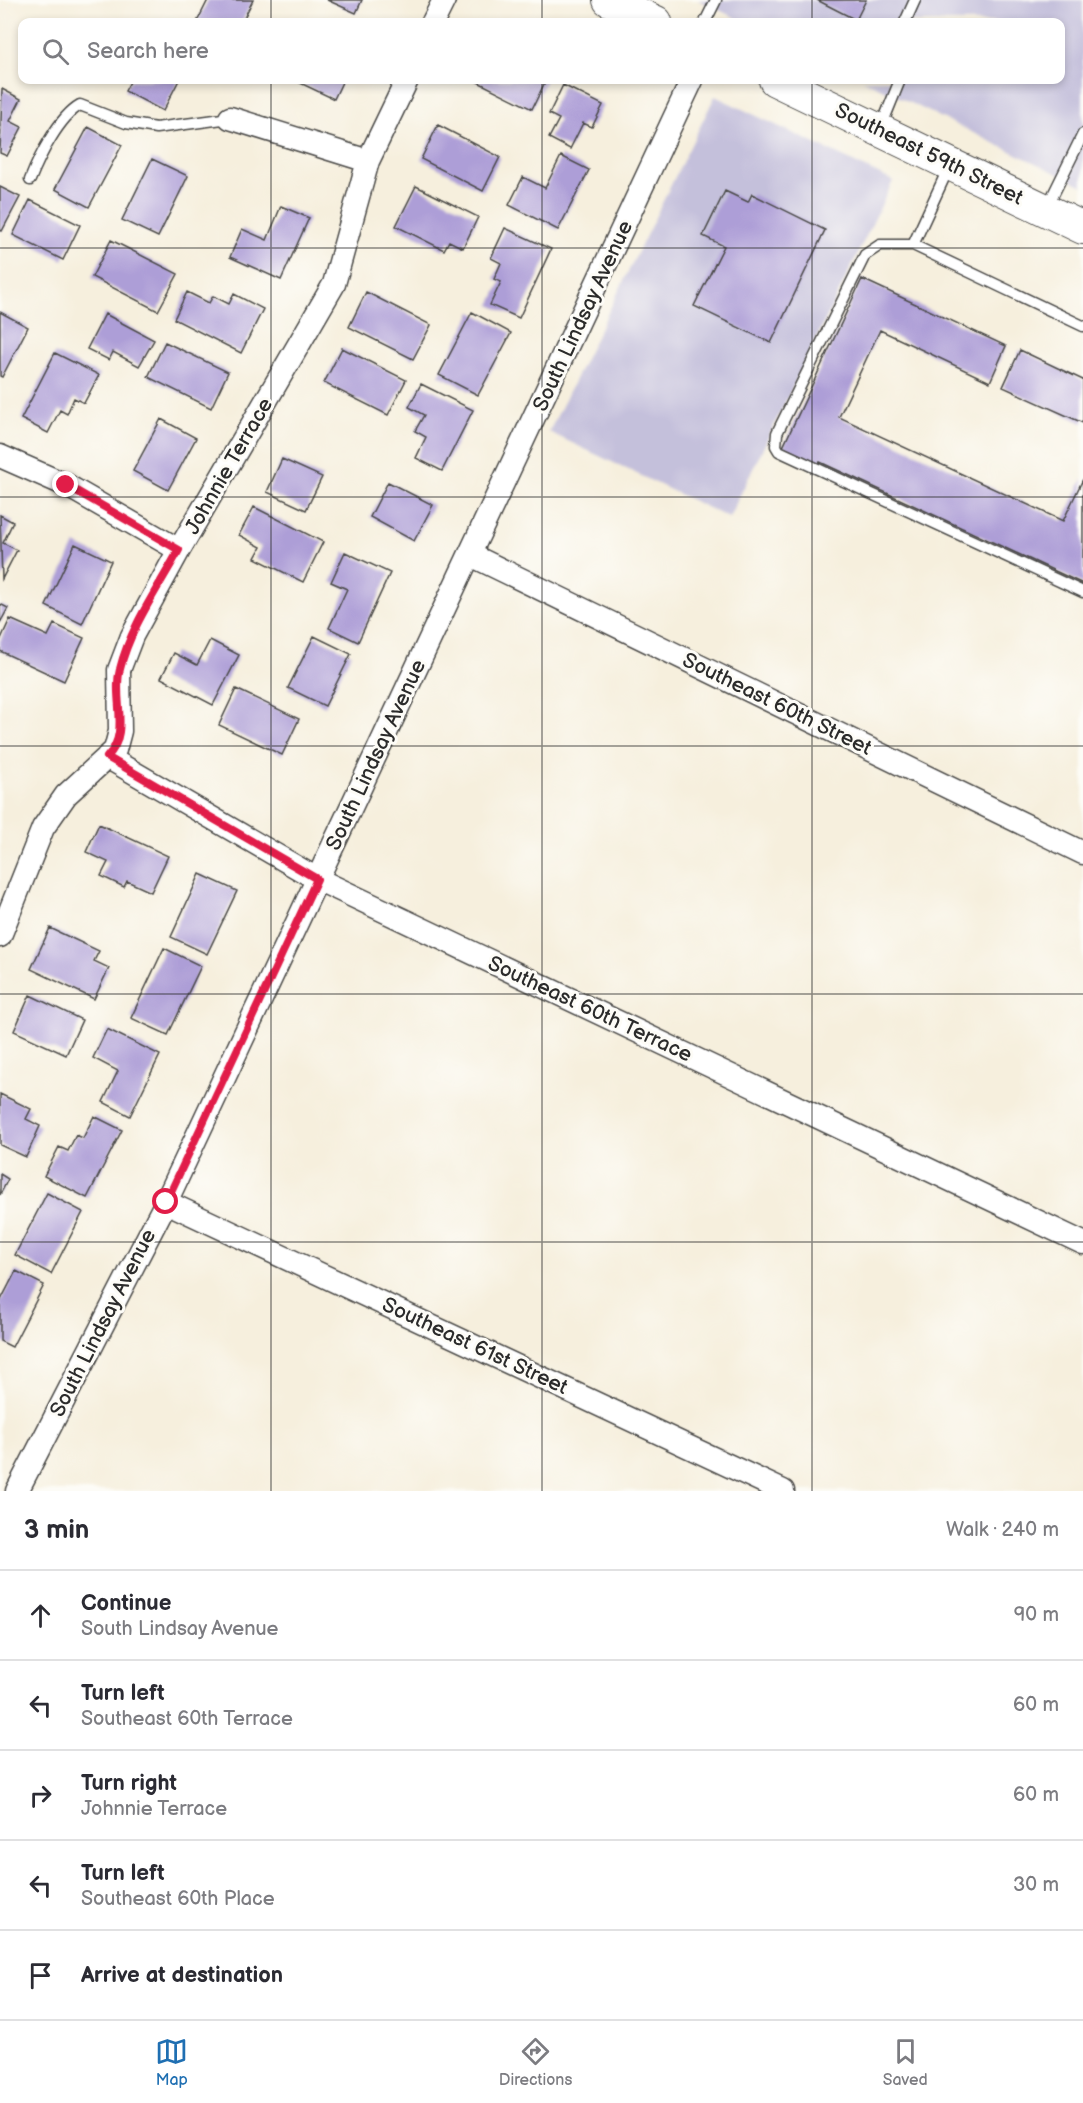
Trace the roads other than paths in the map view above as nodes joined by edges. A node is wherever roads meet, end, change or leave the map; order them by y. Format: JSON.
{"nodes":[{"id":1,"x":444,"y":0,"type":"edge"},
{"id":2,"x":609,"y":0,"type":"edge"},
{"id":3,"x":716,"y":0,"type":"edge"},
{"id":4,"x":915,"y":0,"type":"edge"},
{"id":5,"x":435,"y":18,"type":"edge"},
{"id":6,"x":647,"y":18,"type":"edge"},
{"id":7,"x":707,"y":18,"type":"edge"},
{"id":8,"x":906,"y":18,"type":"edge"},
{"id":9,"x":404,"y":84,"type":"edge"},
{"id":10,"x":690,"y":84,"type":"edge"},
{"id":11,"x":783,"y":84,"type":"edge"},
{"id":12,"x":898,"y":84,"type":"edge"},
{"id":13,"x":230,"y":118,"type":"joint"},
{"id":14,"x":880,"y":130,"type":"junction"},
{"id":15,"x":1083,"y":134,"type":"edge"},
{"id":16,"x":368,"y":161,"type":"junction"},
{"id":17,"x":950,"y":164,"type":"junction"},
{"id":18,"x":30,"y":180,"type":"dead end"},
{"id":19,"x":1046,"y":210,"type":"junction"},
{"id":20,"x":1083,"y":228,"type":"edge"},
{"id":21,"x":913,"y":244,"type":"junction"},
{"id":22,"x":1083,"y":326,"type":"edge"},
{"id":23,"x":0,"y":456,"type":"edge"},
{"id":24,"x":179,"y":550,"type":"junction"},
{"id":25,"x":471,"y":555,"type":"junction"},
{"id":26,"x":1083,"y":592,"type":"edge"},
{"id":27,"x":107,"y":757,"type":"junction"},
{"id":28,"x":1083,"y":854,"type":"edge"},
{"id":29,"x":317,"y":879,"type":"junction"},
{"id":30,"x":0,"y":936,"type":"edge"},
{"id":31,"x":166,"y":1202,"type":"junction"},
{"id":32,"x":1083,"y":1243,"type":"edge"},
{"id":33,"x":17,"y":1491,"type":"edge"},
{"id":34,"x":783,"y":1491,"type":"edge"}],
"edges":[{"from":1,"to":5,"type":"street"},
{"from":2,"to":6,"type":"main road"},
{"from":3,"to":7,"type":"lane"},
{"from":4,"to":8,"type":"lane"},
{"from":9,"to":16,"type":"street","name":"Johnnie Terrace"},
{"from":10,"to":25,"type":"street","name":"South Lindsay Avenue"},
{"from":11,"to":14,"type":"main road","name":"Southeast 59th Street"},
{"from":12,"to":14,"type":"lane"},
{"from":13,"to":16,"type":"street"},
{"from":13,"to":18,"type":"lane"},
{"from":14,"to":17,"type":"main road","name":"Southeast 59th Street"},
{"from":15,"to":19,"type":"lane"},
{"from":16,"to":24,"type":"street","name":"Johnnie Terrace"},
{"from":17,"to":19,"type":"main road","name":"Southeast 59th Street"},
{"from":17,"to":21,"type":"lane"},
{"from":19,"to":20,"type":"main road","name":"Southeast 59th Street"},
{"from":21,"to":22,"type":"lane"},
{"from":21,"to":26,"type":"lane"},
{"from":23,"to":24,"type":"street"},
{"from":24,"to":27,"type":"street","name":"Johnnie Terrace"},
{"from":25,"to":28,"type":"street","name":"Southeast 60th Street"},
{"from":25,"to":29,"type":"street","name":"South Lindsay Avenue"},
{"from":27,"to":29,"type":"street","name":"Southeast 60th Terrace"},
{"from":27,"to":30,"type":"street","name":"Johnnie Terrace"},
{"from":29,"to":31,"type":"street","name":"South Lindsay Avenue"},
{"from":29,"to":32,"type":"street","name":"Southeast 60th Terrace"},
{"from":31,"to":33,"type":"street","name":"South Lindsay Avenue"},
{"from":31,"to":34,"type":"street","name":"Southeast 61st Street"}]}
